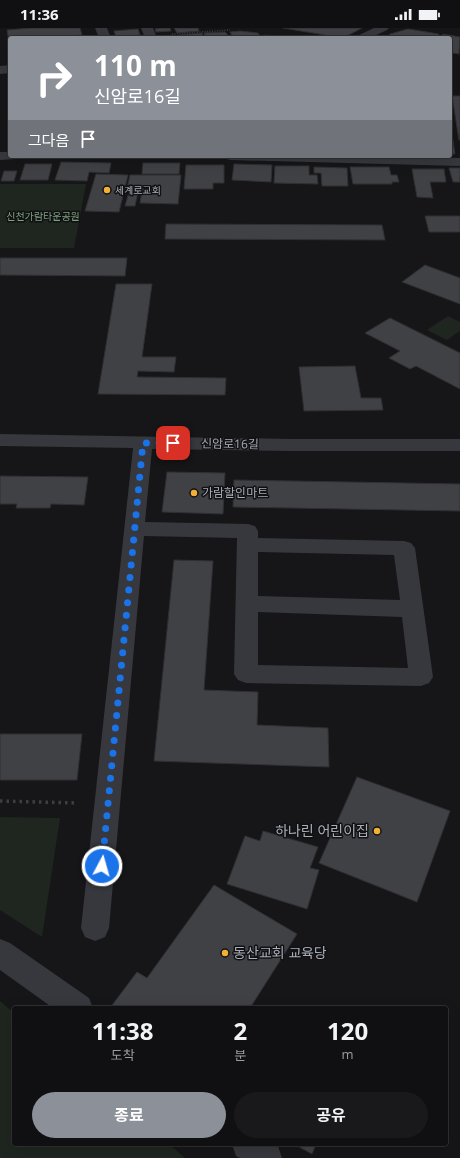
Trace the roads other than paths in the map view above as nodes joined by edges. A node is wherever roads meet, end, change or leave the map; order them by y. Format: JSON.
{"nodes":[{"id":1,"x":383,"y":28,"type":"edge"},
{"id":2,"x":365,"y":36,"type":"edge"},
{"id":3,"x":399,"y":158,"type":"edge"},
{"id":4,"x":460,"y":162,"type":"edge"},
{"id":5,"x":0,"y":440,"type":"edge"},
{"id":6,"x":143,"y":443,"type":"junction"},
{"id":7,"x":460,"y":444,"type":"edge"},
{"id":8,"x":136,"y":528,"type":"junction"},
{"id":9,"x":248,"y":545,"type":"junction"},
{"id":10,"x":247,"y":604,"type":"junction"},
{"id":11,"x":412,"y":609,"type":"junction"},
{"id":12,"x":95,"y":928,"type":"dead end"},
{"id":13,"x":0,"y":953,"type":"edge"},
{"id":14,"x":75,"y":1006,"type":"edge"},
{"id":15,"x":251,"y":1146,"type":"edge"},
{"id":16,"x":266,"y":1158,"type":"edge"}],
"edges":[{"from":1,"to":2,"type":"street"},
{"from":3,"to":4,"type":"street"},
{"from":5,"to":6,"type":"street","name":"신암로16길"},
{"from":6,"to":7,"type":"street","name":"신암로16길"},
{"from":6,"to":8,"type":"street"},
{"from":8,"to":9,"type":"street"},
{"from":8,"to":12,"type":"street"},
{"from":9,"to":10,"type":"street"},
{"from":9,"to":11,"type":"street"},
{"from":10,"to":11,"type":"street"},
{"from":10,"to":11,"type":"street"},
{"from":13,"to":14,"type":"street"},
{"from":15,"to":16,"type":"street"}]}
